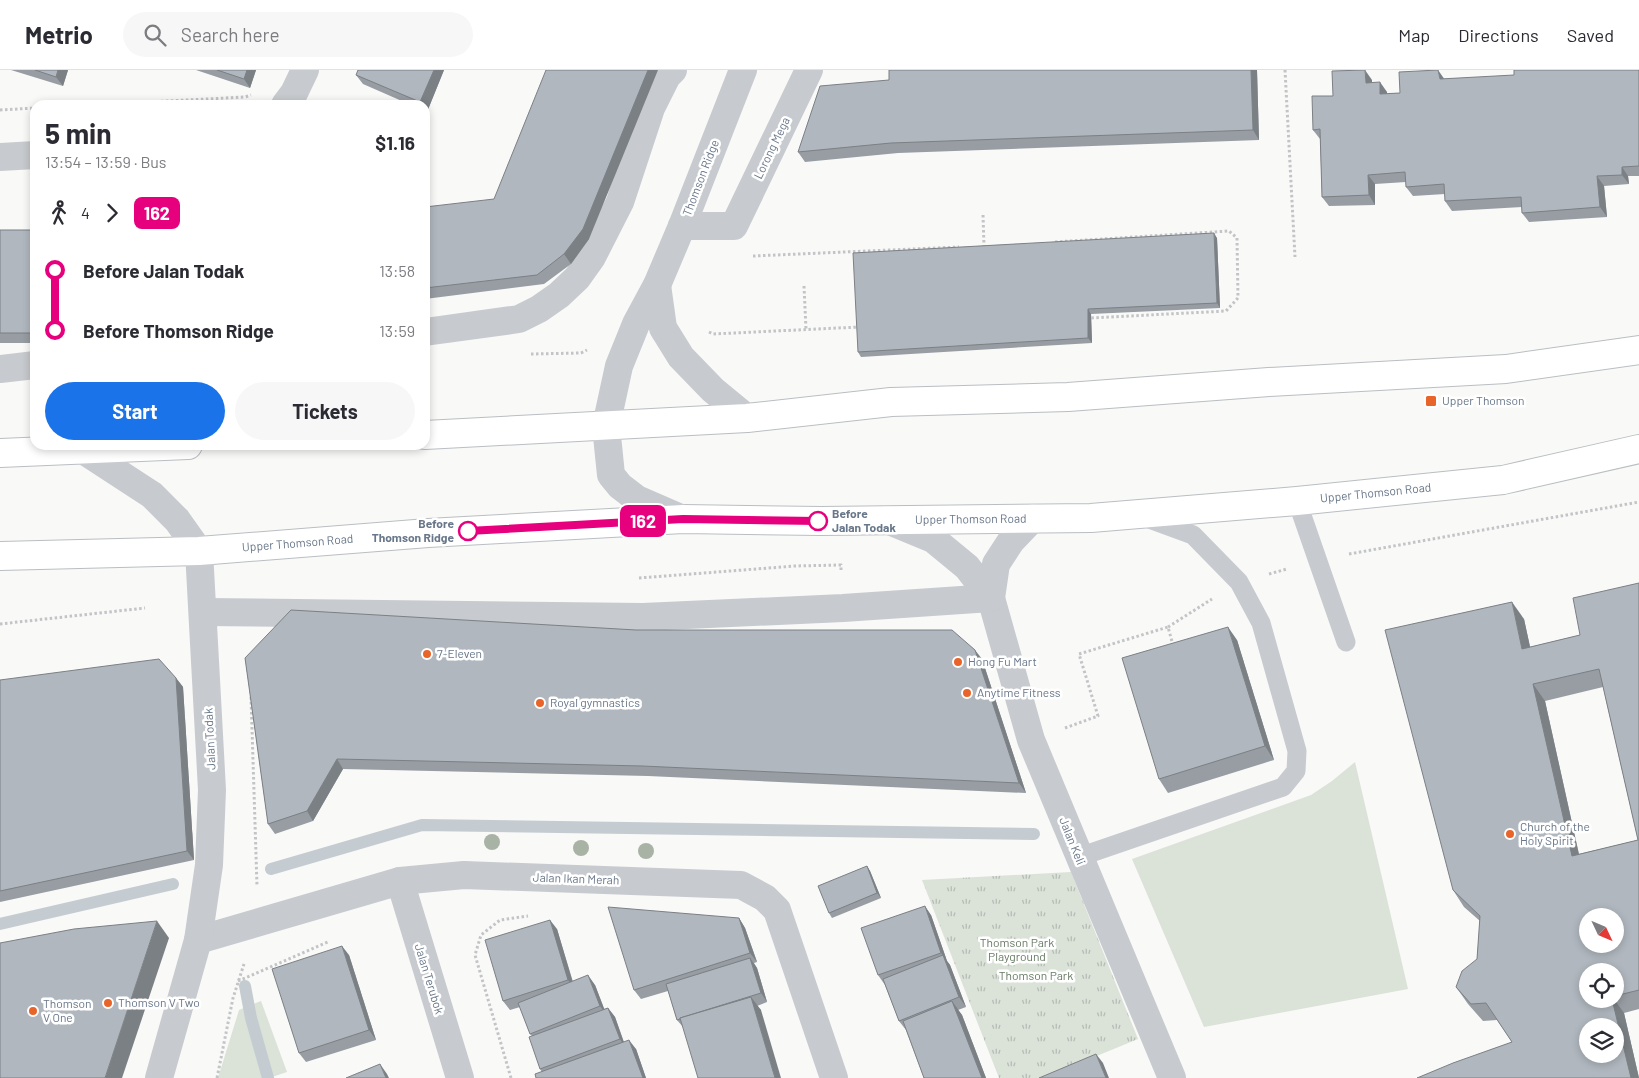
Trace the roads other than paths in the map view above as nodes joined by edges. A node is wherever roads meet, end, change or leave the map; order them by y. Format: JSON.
{"nodes":[{"id":1,"x":305,"y":70,"type":"edge"},
{"id":2,"x":673,"y":70,"type":"edge"},
{"id":3,"x":743,"y":70,"type":"edge"},
{"id":4,"x":809,"y":70,"type":"edge"},
{"id":5,"x":289,"y":100,"type":"edge"},
{"id":6,"x":30,"y":155,"type":"edge"},
{"id":7,"x":0,"y":157,"type":"edge"},
{"id":8,"x":682,"y":226,"type":"junction"},
{"id":9,"x":657,"y":285,"type":"junction"},
{"id":10,"x":430,"y":331,"type":"edge"},
{"id":11,"x":1639,"y":350,"type":"edge"},
{"id":12,"x":30,"y":366,"type":"edge"},
{"id":13,"x":0,"y":369,"type":"edge"},
{"id":14,"x":747,"y":418,"type":"junction"},
{"id":15,"x":606,"y":426,"type":"junction"},
{"id":16,"x":430,"y":435,"type":"edge"},
{"id":17,"x":1639,"y":449,"type":"edge"},
{"id":18,"x":82,"y":450,"type":"joint"},
{"id":19,"x":0,"y":453,"type":"edge"},
{"id":20,"x":1297,"y":501,"type":"junction"},
{"id":21,"x":1135,"y":513,"type":"junction"},
{"id":22,"x":1033,"y":518,"type":"junction"},
{"id":23,"x":683,"y":519,"type":"junction"},
{"id":24,"x":887,"y":520,"type":"junction"},
{"id":25,"x":199,"y":551,"type":"junction"},
{"id":26,"x":0,"y":556,"type":"edge"},
{"id":27,"x":991,"y":598,"type":"junction"},
{"id":28,"x":204,"y":612,"type":"junction"},
{"id":29,"x":1346,"y":642,"type":"dead end"},
{"id":30,"x":1079,"y":857,"type":"junction"},
{"id":31,"x":400,"y":880,"type":"junction"},
{"id":32,"x":198,"y":940,"type":"junction"},
{"id":33,"x":159,"y":1078,"type":"edge"},
{"id":34,"x":460,"y":1078,"type":"edge"},
{"id":35,"x":834,"y":1078,"type":"edge"},
{"id":36,"x":1172,"y":1078,"type":"edge"}],
"edges":[{"from":1,"to":5,"type":"street"},
{"from":2,"to":10,"type":"street"},
{"from":3,"to":8,"type":"street","name":"Thomson Ridge"},
{"from":4,"to":8,"type":"street","name":"Lorong Mega"},
{"from":6,"to":7,"type":"street"},
{"from":8,"to":9,"type":"street","name":"Thomson Ridge"},
{"from":9,"to":14,"type":"street"},
{"from":9,"to":15,"type":"street","name":"Thomson Ridge"},
{"from":11,"to":14,"type":"main road"},
{"from":12,"to":13,"type":"street"},
{"from":14,"to":15,"type":"main road"},
{"from":15,"to":16,"type":"main road"},
{"from":15,"to":23,"type":"street","name":"Thomson Ridge"},
{"from":17,"to":20,"type":"main road","name":"Upper Thomson Road"},
{"from":18,"to":19,"type":"main road"},
{"from":18,"to":25,"type":"street"},
{"from":20,"to":21,"type":"main road","name":"Upper Thomson Road"},
{"from":20,"to":29,"type":"lane"},
{"from":21,"to":22,"type":"main road","name":"Upper Thomson Road"},
{"from":21,"to":30,"type":"lane"},
{"from":22,"to":24,"type":"main road","name":"Upper Thomson Road"},
{"from":22,"to":27,"type":"street"},
{"from":23,"to":24,"type":"main road","name":"Upper Thomson Road"},
{"from":23,"to":25,"type":"main road","name":"Upper Thomson Road"},
{"from":24,"to":27,"type":"street"},
{"from":25,"to":26,"type":"main road","name":"Upper Thomson Road"},
{"from":25,"to":28,"type":"street","name":"Jalan Todak"},
{"from":27,"to":28,"type":"street"},
{"from":27,"to":30,"type":"street","name":"Jalan Keli"},
{"from":28,"to":32,"type":"street","name":"Jalan Todak"},
{"from":30,"to":36,"type":"street","name":"Jalan Keli"},
{"from":31,"to":32,"type":"street","name":"Jalan Ikan Merah"},
{"from":31,"to":34,"type":"street","name":"Jalan Terubok"},
{"from":31,"to":35,"type":"street","name":"Jalan Ikan Merah"},
{"from":32,"to":33,"type":"street","name":"Jalan Todak"}]}
